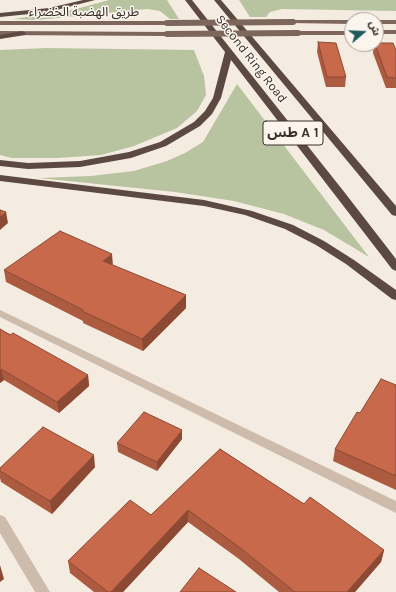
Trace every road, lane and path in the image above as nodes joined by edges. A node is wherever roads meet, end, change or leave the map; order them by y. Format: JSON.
{"nodes":[{"id":1,"x":92,"y":0,"type":"edge"},
{"id":2,"x":188,"y":0,"type":"edge"},
{"id":3,"x":216,"y":0,"type":"edge"},
{"id":4,"x":222,"y":0,"type":"edge"},
{"id":5,"x":226,"y":10,"type":"junction"},
{"id":6,"x":0,"y":15,"type":"edge"},
{"id":7,"x":344,"y":22,"type":"edge"},
{"id":8,"x":384,"y":22,"type":"edge"},
{"id":9,"x":396,"y":22,"type":"edge"},
{"id":10,"x":0,"y":23,"type":"edge"},
{"id":11,"x":384,"y":32,"type":"edge"},
{"id":12,"x":396,"y":32,"type":"edge"},
{"id":13,"x":0,"y":33,"type":"edge"},
{"id":14,"x":22,"y":33,"type":"junction"},
{"id":15,"x":344,"y":33,"type":"edge"},
{"id":16,"x":0,"y":37,"type":"edge"},
{"id":17,"x":228,"y":51,"type":"junction"},
{"id":18,"x":0,"y":163,"type":"edge"},
{"id":19,"x":0,"y":178,"type":"edge"},
{"id":20,"x":396,"y":213,"type":"edge"},
{"id":21,"x":396,"y":267,"type":"edge"},
{"id":22,"x":396,"y":296,"type":"edge"},
{"id":23,"x":0,"y":313,"type":"edge"},
{"id":24,"x":396,"y":507,"type":"edge"},
{"id":25,"x":0,"y":521,"type":"edge"},
{"id":26,"x":44,"y":592,"type":"edge"}],
"edges":[{"from":1,"to":6,"type":"highway"},
{"from":2,"to":17,"type":"highway","name":"Second Ring Road","number":"طس A 1"},
{"from":3,"to":5,"type":"highway","name":"Second Ring Road","number":"طس A 1"},
{"from":4,"to":5,"type":"highway"},
{"from":5,"to":20,"type":"highway","name":"Second Ring Road","number":"طس A 1"},
{"from":7,"to":10,"type":"main road","name":"طريق الهضبة الخضراء","bridge":true},
{"from":8,"to":9,"type":"main road"},
{"from":11,"to":12,"type":"main road"},
{"from":13,"to":14,"type":"main road"},
{"from":14,"to":15,"type":"main road","bridge":true},
{"from":14,"to":16,"type":"highway"},
{"from":17,"to":18,"type":"highway"},
{"from":17,"to":21,"type":"highway","name":"Second Ring Road","number":"طس A 1"},
{"from":19,"to":22,"type":"highway"},
{"from":23,"to":24,"type":"street"},
{"from":25,"to":26,"type":"street"}]}
